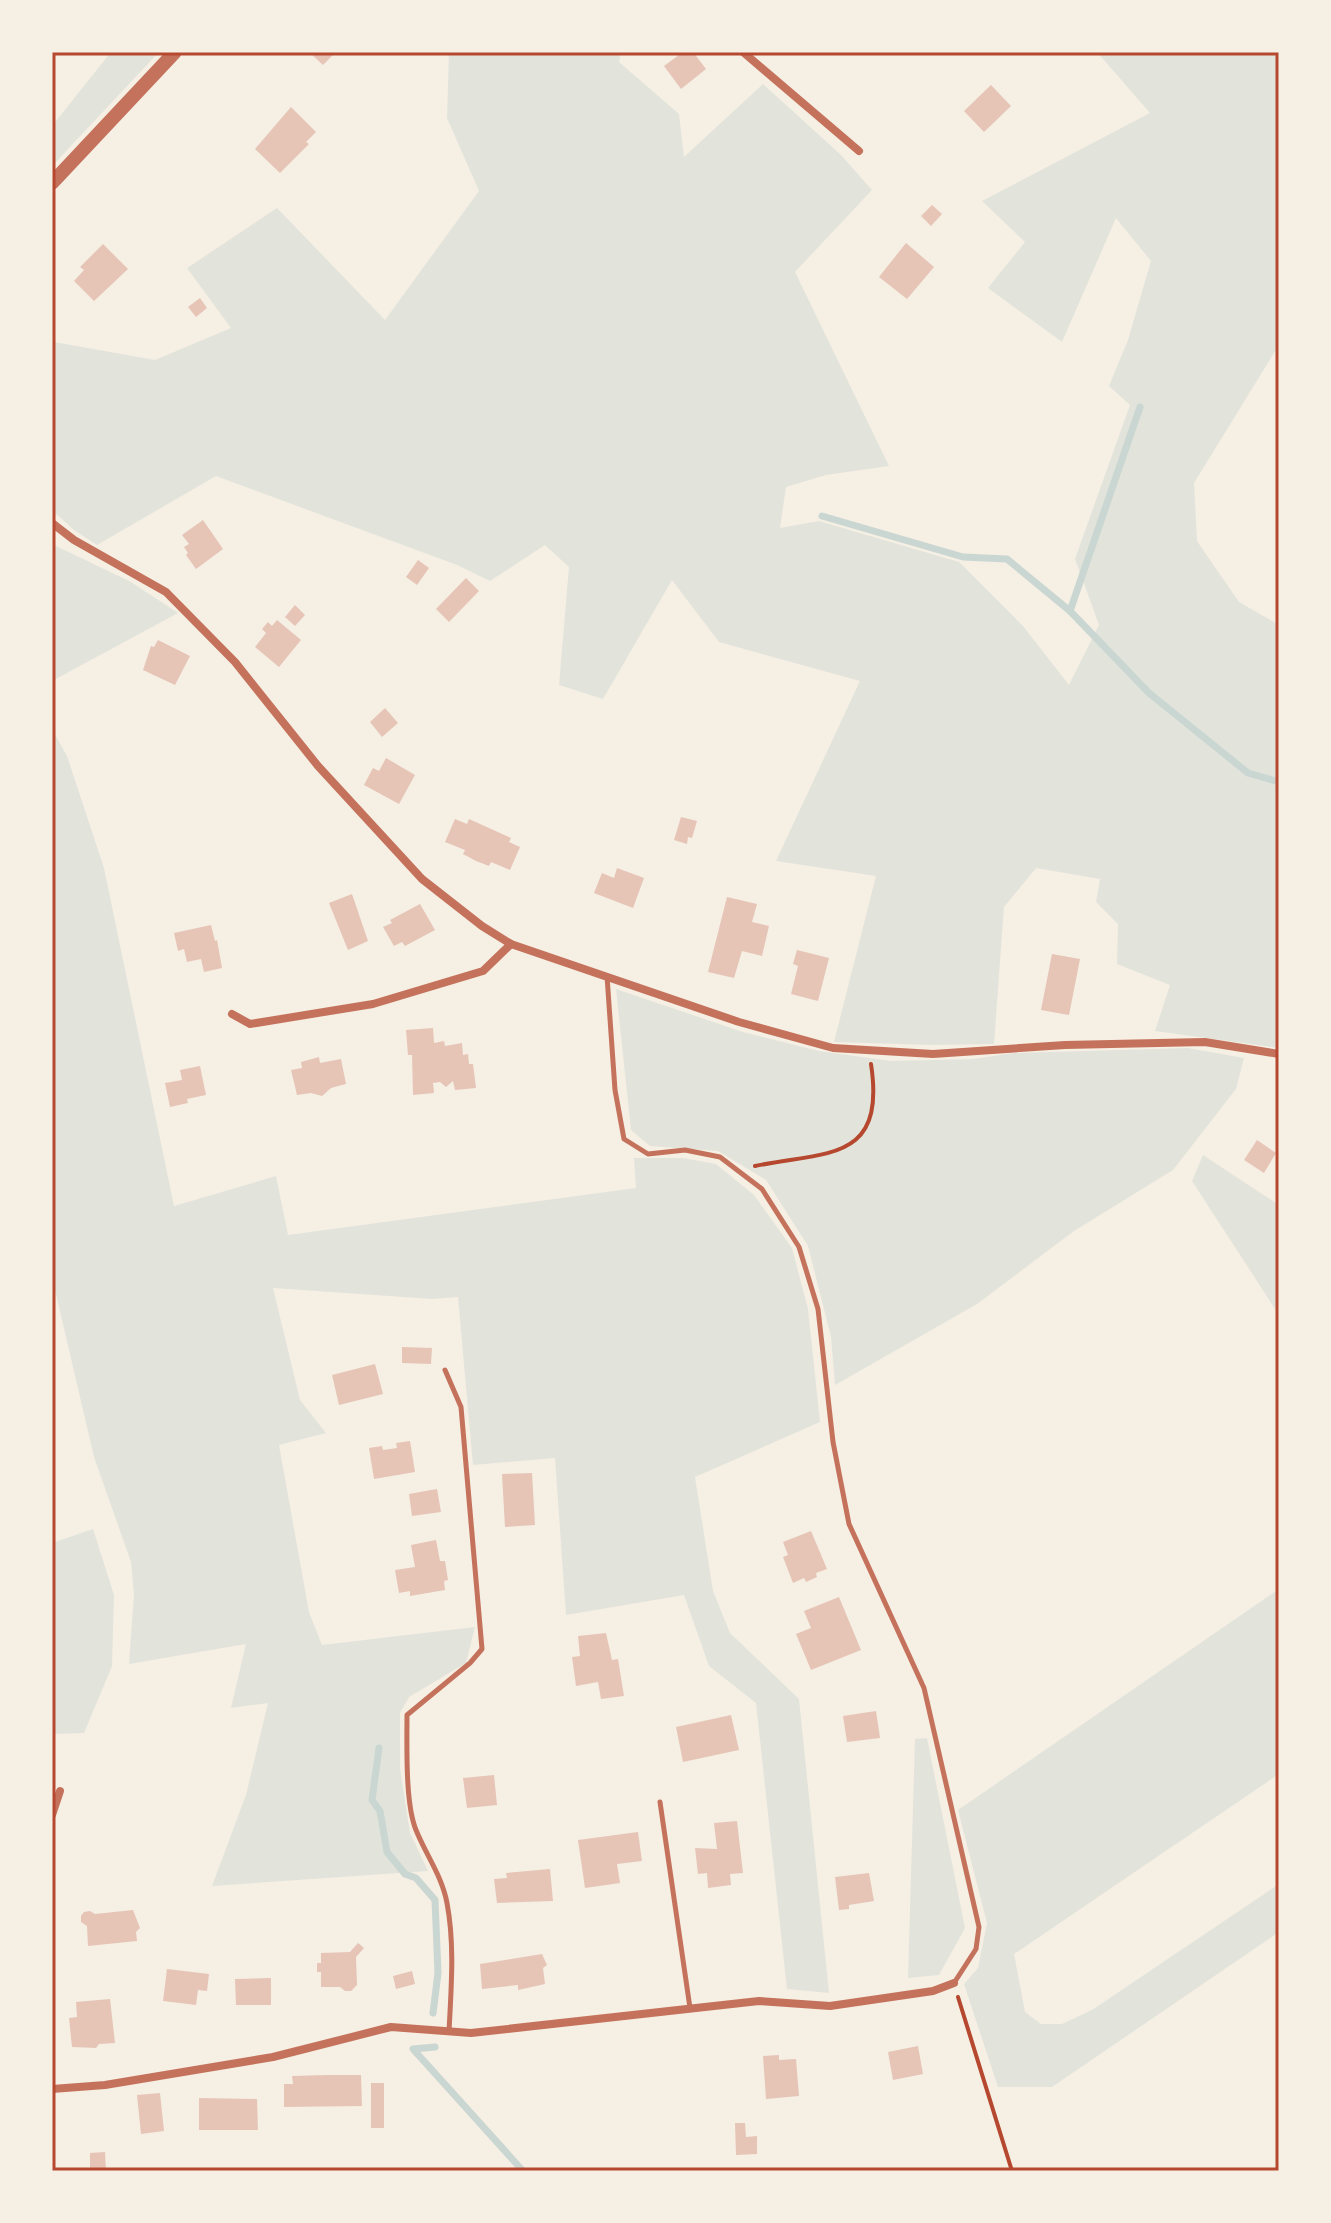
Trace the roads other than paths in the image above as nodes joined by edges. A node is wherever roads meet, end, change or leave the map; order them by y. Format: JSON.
{"nodes":[{"id":1,"x":175,"y":52,"type":"edge"},
{"id":2,"x":743,"y":52,"type":"edge"},
{"id":3,"x":859,"y":151,"type":"dead end"},
{"id":4,"x":52,"y":183,"type":"edge"},
{"id":5,"x":52,"y":523,"type":"edge"},
{"id":6,"x":511,"y":944,"type":"junction"},
{"id":7,"x":607,"y":975,"type":"junction"},
{"id":8,"x":232,"y":1014,"type":"dead end"},
{"id":9,"x":1279,"y":1054,"type":"edge"},
{"id":10,"x":445,"y":1370,"type":"dead end"},
{"id":11,"x":60,"y":1791,"type":"dead end"},
{"id":12,"x":660,"y":1802,"type":"dead end"},
{"id":13,"x":52,"y":1815,"type":"edge"},
{"id":14,"x":954,"y":1983,"type":"joint"},
{"id":15,"x":690,"y":2008,"type":"junction"},
{"id":16,"x":449,"y":2033,"type":"junction"},
{"id":17,"x":52,"y":2089,"type":"edge"}],
"edges":[{"from":1,"to":4,"type":"street"},
{"from":2,"to":3,"type":"street"},
{"from":5,"to":6,"type":"street"},
{"from":6,"to":7,"type":"street"},
{"from":6,"to":8,"type":"street"},
{"from":7,"to":9,"type":"street"},
{"from":7,"to":14,"type":"lane"},
{"from":10,"to":16,"type":"lane"},
{"from":11,"to":13,"type":"street"},
{"from":12,"to":15,"type":"lane"},
{"from":14,"to":15,"type":"street"},
{"from":15,"to":16,"type":"street"},
{"from":16,"to":17,"type":"street"}]}
